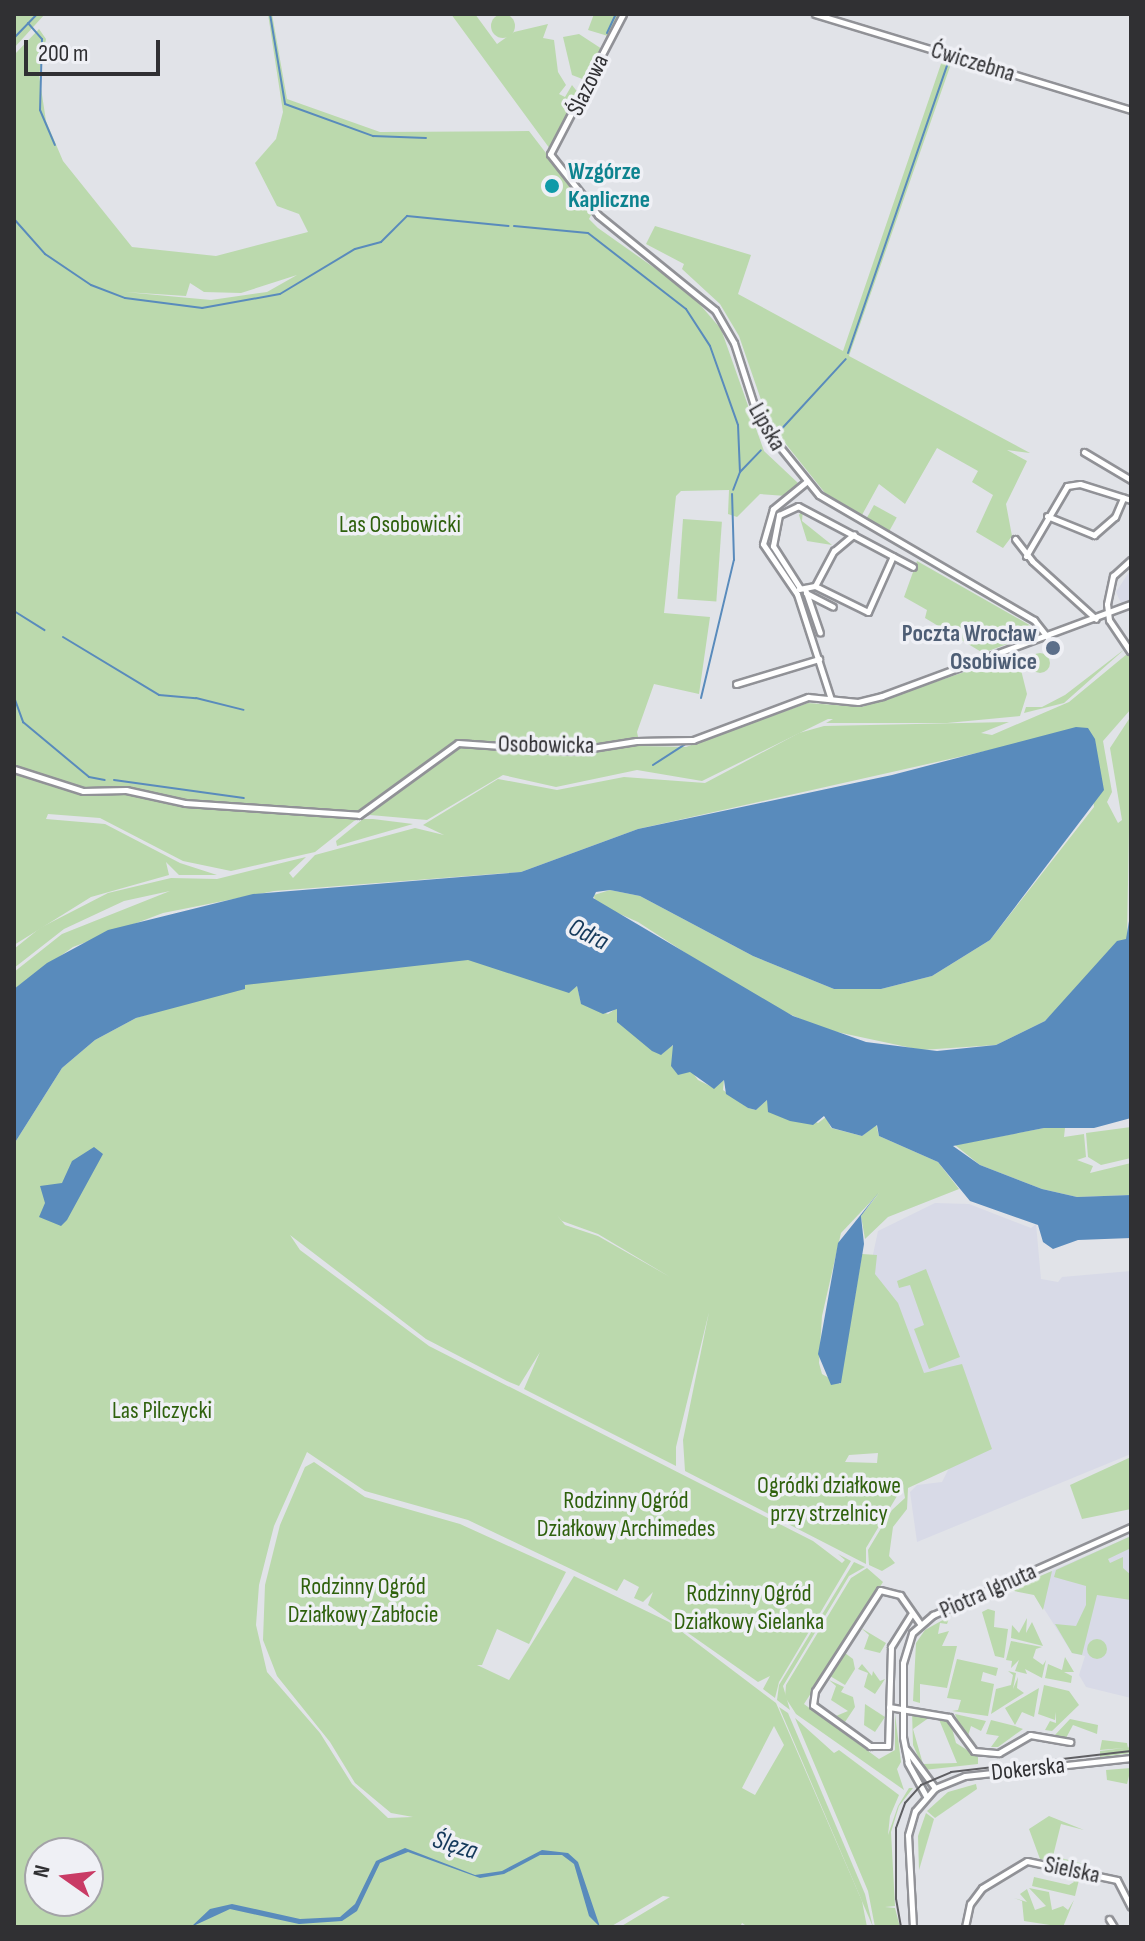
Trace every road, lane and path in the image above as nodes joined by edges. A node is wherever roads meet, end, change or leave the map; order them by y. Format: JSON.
{"nodes":[{"id":1,"x":623,"y":14,"type":"edge"},
{"id":2,"x":815,"y":14,"type":"edge"},
{"id":3,"x":1131,"y":110,"type":"edge"},
{"id":4,"x":550,"y":154,"type":"joint"},
{"id":5,"x":1084,"y":452,"type":"dead end"},
{"id":6,"x":1131,"y":480,"type":"edge"},
{"id":7,"x":806,"y":482,"type":"junction"},
{"id":8,"x":1123,"y":498,"type":"junction"},
{"id":9,"x":1131,"y":500,"type":"edge"},
{"id":10,"x":1047,"y":516,"type":"junction"},
{"id":11,"x":854,"y":534,"type":"junction"},
{"id":12,"x":1015,"y":539,"type":"dead end"},
{"id":13,"x":893,"y":556,"type":"junction"},
{"id":14,"x":1026,"y":556,"type":"junction"},
{"id":15,"x":1131,"y":560,"type":"edge"},
{"id":16,"x":913,"y":567,"type":"dead end"},
{"id":17,"x":815,"y":586,"type":"junction"},
{"id":18,"x":802,"y":590,"type":"junction"},
{"id":19,"x":1131,"y":604,"type":"edge"},
{"id":20,"x":833,"y":607,"type":"dead end"},
{"id":21,"x":1108,"y":614,"type":"junction"},
{"id":22,"x":1096,"y":620,"type":"junction"},
{"id":23,"x":820,"y":633,"type":"dead end"},
{"id":24,"x":1048,"y":638,"type":"junction"},
{"id":25,"x":1130,"y":651,"type":"edge"},
{"id":26,"x":819,"y":659,"type":"junction"},
{"id":27,"x":736,"y":684,"type":"dead end"},
{"id":28,"x":831,"y":699,"type":"junction"},
{"id":29,"x":14,"y":769,"type":"edge"},
{"id":30,"x":1131,"y":1527,"type":"edge"},
{"id":31,"x":912,"y":1613,"type":"junction"},
{"id":32,"x":920,"y":1624,"type":"junction"},
{"id":33,"x":889,"y":1707,"type":"junction"},
{"id":34,"x":903,"y":1707,"type":"junction"},
{"id":35,"x":1070,"y":1742,"type":"dead end"},
{"id":36,"x":905,"y":1748,"type":"junction"},
{"id":37,"x":1131,"y":1758,"type":"edge"},
{"id":38,"x":930,"y":1792,"type":"junction"},
{"id":39,"x":1130,"y":1899,"type":"edge"},
{"id":40,"x":1131,"y":1907,"type":"edge"},
{"id":41,"x":1109,"y":1919,"type":"dead end"},
{"id":42,"x":913,"y":1927,"type":"edge"},
{"id":43,"x":965,"y":1927,"type":"edge"},
{"id":44,"x":1114,"y":1927,"type":"edge"}],
"edges":[{"from":1,"to":4,"type":"street","name":"Ślazowa"},
{"from":2,"to":3,"type":"street","name":"Ćwiczebna"},
{"from":4,"to":7,"type":"street","name":"Lipska"},
{"from":5,"to":6,"type":"street"},
{"from":7,"to":18,"type":"street"},
{"from":7,"to":24,"type":"street","name":"Lipska"},
{"from":8,"to":9,"type":"street"},
{"from":8,"to":10,"type":"street"},
{"from":8,"to":10,"type":"street"},
{"from":10,"to":14,"type":"street"},
{"from":11,"to":13,"type":"street"},
{"from":11,"to":17,"type":"street"},
{"from":11,"to":18,"type":"street"},
{"from":12,"to":14,"type":"street"},
{"from":13,"to":16,"type":"street"},
{"from":13,"to":17,"type":"street"},
{"from":14,"to":22,"type":"street"},
{"from":15,"to":21,"type":"street"},
{"from":17,"to":18,"type":"street"},
{"from":18,"to":20,"type":"street"},
{"from":18,"to":23,"type":"street"},
{"from":18,"to":26,"type":"street"},
{"from":19,"to":21,"type":"street","name":"Osobowicka"},
{"from":21,"to":22,"type":"street","name":"Osobowicka"},
{"from":21,"to":25,"type":"street"},
{"from":22,"to":24,"type":"street","name":"Osobowicka"},
{"from":24,"to":28,"type":"street","name":"Osobowicka"},
{"from":26,"to":27,"type":"street"},
{"from":26,"to":28,"type":"street"},
{"from":28,"to":29,"type":"street","name":"Osobowicka"},
{"from":30,"to":32,"type":"street","name":"Piotra Ignuta"},
{"from":31,"to":32,"type":"street"},
{"from":31,"to":33,"type":"street"},
{"from":31,"to":33,"type":"street"},
{"from":32,"to":34,"type":"street","name":"Piotra Ignuta"},
{"from":33,"to":34,"type":"street","name":"Dokerska"},
{"from":34,"to":35,"type":"street","name":"Dokerska"},
{"from":34,"to":36,"type":"street","name":"Piotra Ignuta"},
{"from":36,"to":38,"type":"street","name":"Piotra Ignuta"},
{"from":36,"to":38,"type":"street"},
{"from":37,"to":38,"type":"street","name":"Dokerska"},
{"from":38,"to":42,"type":"street"},
{"from":39,"to":40,"type":"street"},
{"from":39,"to":43,"type":"street","name":"Sielska"},
{"from":41,"to":44,"type":"street"}]}
